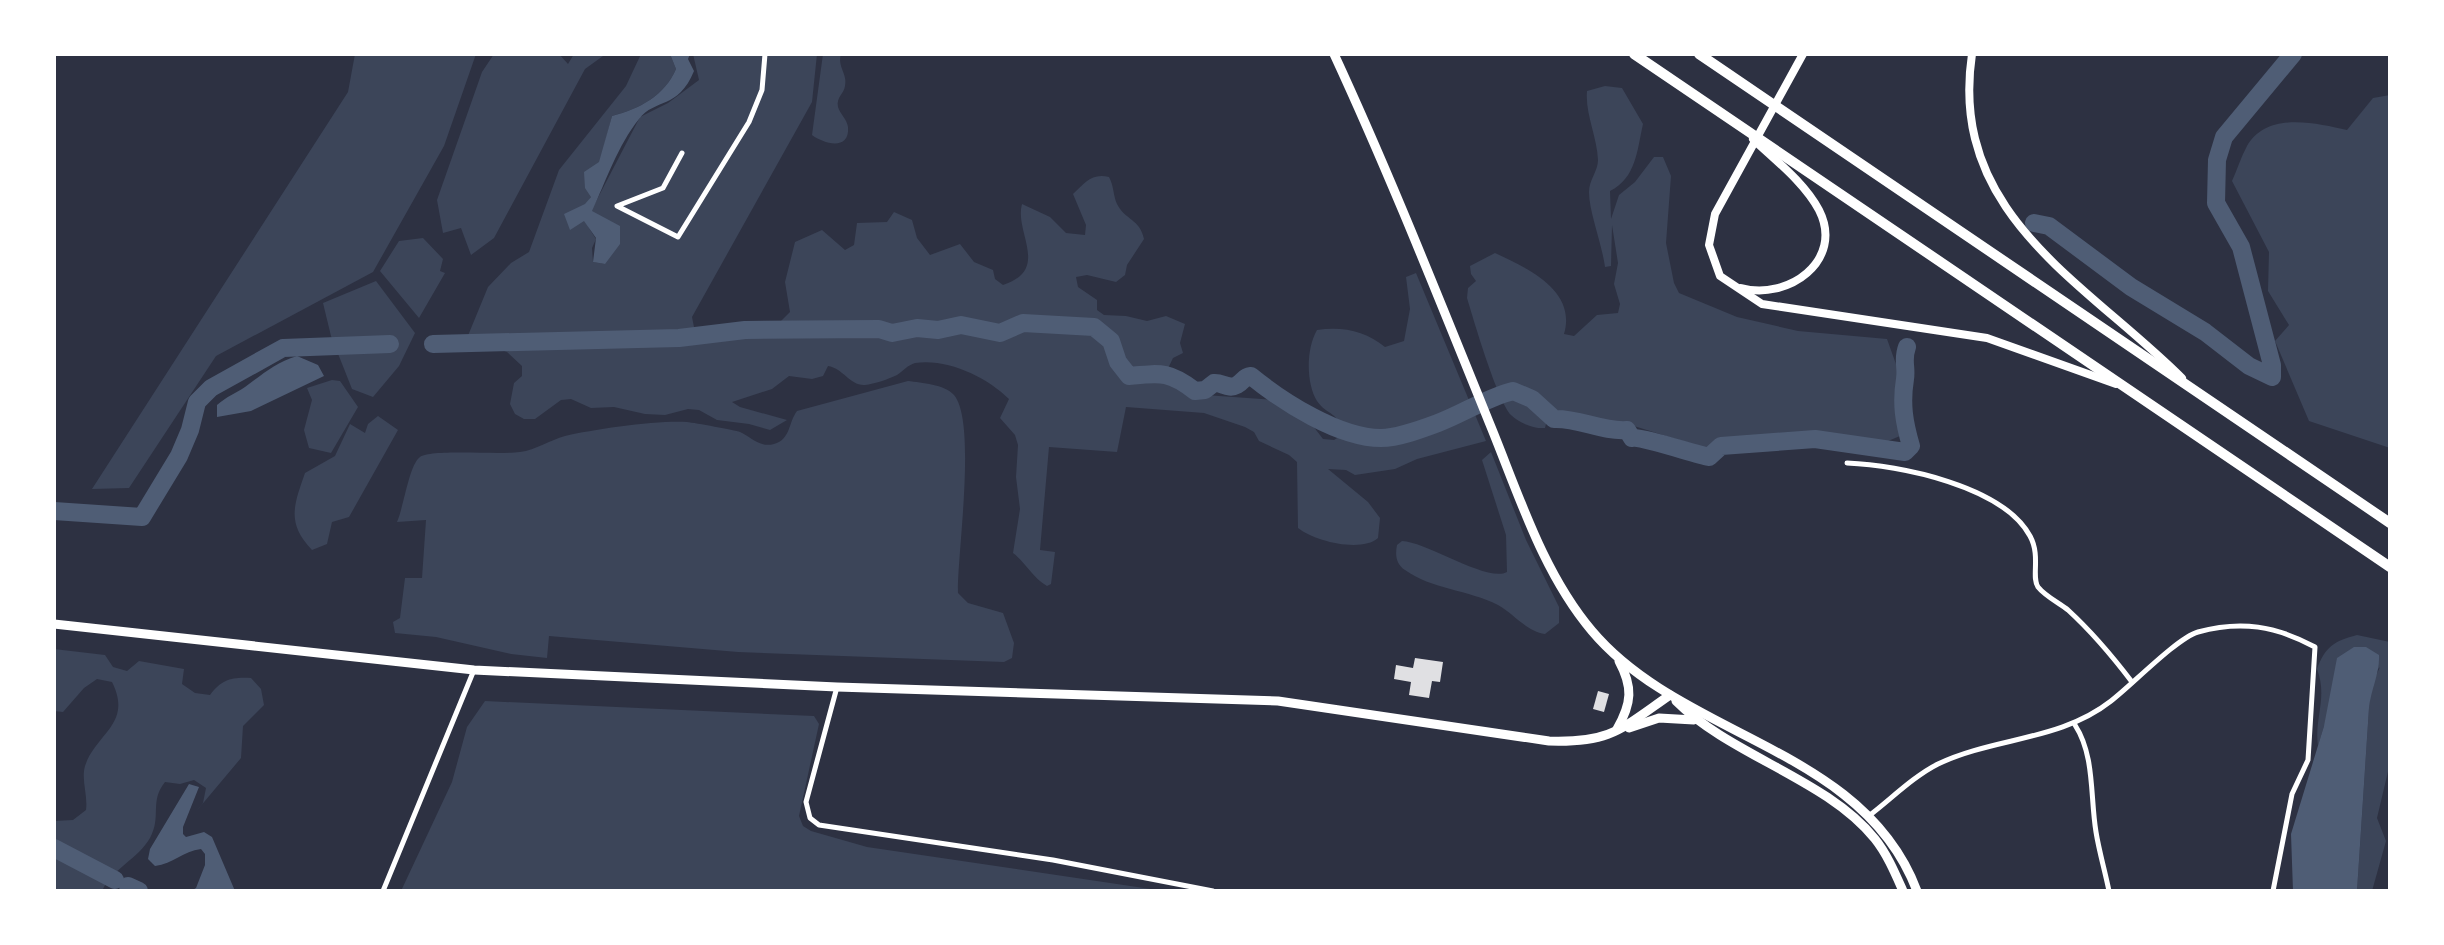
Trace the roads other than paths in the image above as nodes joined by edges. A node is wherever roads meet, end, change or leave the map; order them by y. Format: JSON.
{"nodes":[{"id":1,"x":765,"y":54,"type":"edge"},
{"id":2,"x":1334,"y":54,"type":"edge"},
{"id":3,"x":1634,"y":54,"type":"edge"},
{"id":4,"x":1699,"y":54,"type":"edge"},
{"id":5,"x":1972,"y":54,"type":"edge"},
{"id":6,"x":1802,"y":56,"type":"edge"},
{"id":7,"x":1746,"y":132,"type":"junction"},
{"id":8,"x":682,"y":153,"type":"dead end"},
{"id":9,"x":1731,"y":285,"type":"junction"},
{"id":10,"x":2119,"y":385,"type":"junction"},
{"id":11,"x":2189,"y":385,"type":"junction"},
{"id":12,"x":1847,"y":463,"type":"dead end"},
{"id":13,"x":2390,"y":523,"type":"edge"},
{"id":14,"x":2390,"y":567,"type":"edge"},
{"id":15,"x":54,"y":624,"type":"edge"},
{"id":16,"x":1618,"y":658,"type":"junction"},
{"id":17,"x":474,"y":670,"type":"junction"},
{"id":18,"x":2132,"y":682,"type":"junction"},
{"id":19,"x":837,"y":687,"type":"junction"},
{"id":20,"x":1670,"y":695,"type":"junction"},
{"id":21,"x":1695,"y":720,"type":"junction"},
{"id":22,"x":2075,"y":725,"type":"junction"},
{"id":23,"x":1615,"y":733,"type":"junction"},
{"id":24,"x":1870,"y":815,"type":"junction"},
{"id":25,"x":383,"y":891,"type":"edge"},
{"id":26,"x":1213,"y":891,"type":"edge"},
{"id":27,"x":1903,"y":891,"type":"edge"},
{"id":28,"x":1917,"y":891,"type":"edge"},
{"id":29,"x":2109,"y":891,"type":"edge"},
{"id":30,"x":2273,"y":891,"type":"edge"}],
"edges":[{"from":1,"to":8,"type":"street"},
{"from":2,"to":16,"type":"main road"},
{"from":3,"to":7,"type":"highway"},
{"from":4,"to":11,"type":"highway"},
{"from":5,"to":11,"type":"main road"},
{"from":6,"to":9,"type":"main road"},
{"from":7,"to":9,"type":"main road"},
{"from":7,"to":10,"type":"highway"},
{"from":9,"to":10,"type":"main road"},
{"from":10,"to":14,"type":"highway"},
{"from":11,"to":13,"type":"highway"},
{"from":12,"to":18,"type":"street"},
{"from":15,"to":17,"type":"main road"},
{"from":16,"to":20,"type":"main road"},
{"from":16,"to":23,"type":"main road"},
{"from":17,"to":19,"type":"main road"},
{"from":17,"to":25,"type":"street"},
{"from":18,"to":22,"type":"street"},
{"from":18,"to":30,"type":"street"},
{"from":19,"to":23,"type":"main road"},
{"from":19,"to":26,"type":"street"},
{"from":20,"to":21,"type":"main road"},
{"from":20,"to":23,"type":"main road"},
{"from":20,"to":24,"type":"main road"},
{"from":21,"to":23,"type":"main road"},
{"from":21,"to":27,"type":"main road"},
{"from":22,"to":24,"type":"street"},
{"from":22,"to":29,"type":"street"},
{"from":24,"to":28,"type":"main road"}]}
